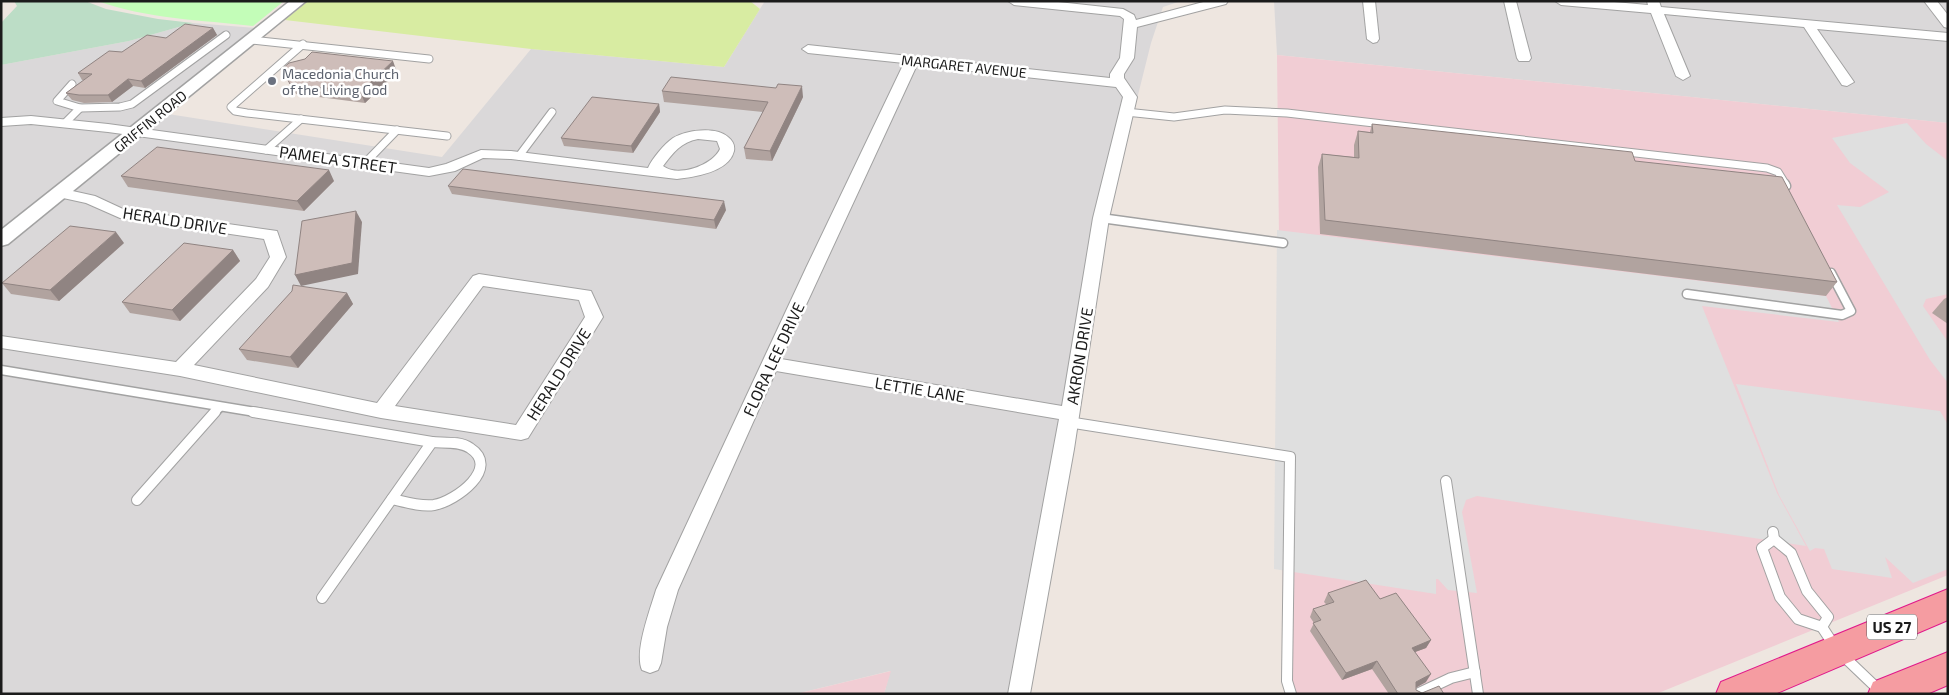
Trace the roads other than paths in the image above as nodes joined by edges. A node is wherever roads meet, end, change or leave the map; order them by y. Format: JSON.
{"nodes":[{"id":1,"x":300,"y":1,"type":"edge"},
{"id":2,"x":1014,"y":1,"type":"edge"},
{"id":3,"x":1222,"y":1,"type":"edge"},
{"id":4,"x":1369,"y":1,"type":"edge"},
{"id":5,"x":1510,"y":1,"type":"edge"},
{"id":6,"x":1561,"y":1,"type":"edge"},
{"id":7,"x":1930,"y":1,"type":"edge"},
{"id":8,"x":1654,"y":6,"type":"edge"},
{"id":9,"x":1808,"y":24,"type":"junction"},
{"id":10,"x":1948,"y":24,"type":"edge"},
{"id":11,"x":1131,"y":25,"type":"junction"},
{"id":12,"x":226,"y":34,"type":"dead end"},
{"id":13,"x":1948,"y":37,"type":"edge"},
{"id":14,"x":1373,"y":39,"type":"dead end"},
{"id":15,"x":251,"y":40,"type":"junction"},
{"id":16,"x":303,"y":44,"type":"junction"},
{"id":17,"x":808,"y":49,"type":"dead end"},
{"id":18,"x":1524,"y":58,"type":"dead end"},
{"id":19,"x":429,"y":59,"type":"dead end"},
{"id":20,"x":912,"y":60,"type":"junction"},
{"id":21,"x":1683,"y":76,"type":"dead end"},
{"id":22,"x":1119,"y":82,"type":"junction"},
{"id":23,"x":1847,"y":82,"type":"dead end"},
{"id":24,"x":72,"y":84,"type":"dead end"},
{"id":25,"x":80,"y":108,"type":"junction"},
{"id":26,"x":552,"y":112,"type":"dead end"},
{"id":27,"x":1126,"y":112,"type":"junction"},
{"id":28,"x":301,"y":119,"type":"junction"},
{"id":29,"x":1,"y":122,"type":"edge"},
{"id":30,"x":65,"y":123,"type":"junction"},
{"id":31,"x":397,"y":130,"type":"junction"},
{"id":32,"x":137,"y":132,"type":"junction"},
{"id":33,"x":447,"y":136,"type":"dead end"},
{"id":34,"x":266,"y":150,"type":"junction"},
{"id":35,"x":519,"y":156,"type":"junction"},
{"id":36,"x":365,"y":163,"type":"junction"},
{"id":37,"x":671,"y":176,"type":"dead end"},
{"id":38,"x":59,"y":194,"type":"junction"},
{"id":39,"x":1792,"y":198,"type":"edge"},
{"id":40,"x":1101,"y":218,"type":"junction"},
{"id":41,"x":1,"y":240,"type":"edge"},
{"id":42,"x":1282,"y":243,"type":"dead end"},
{"id":43,"x":1828,"y":268,"type":"edge"},
{"id":44,"x":1687,"y":294,"type":"dead end"},
{"id":45,"x":1,"y":342,"type":"edge"},
{"id":46,"x":771,"y":364,"type":"junction"},
{"id":47,"x":180,"y":369,"type":"junction"},
{"id":48,"x":1,"y":370,"type":"edge"},
{"id":49,"x":220,"y":407,"type":"junction"},
{"id":50,"x":380,"y":411,"type":"junction"},
{"id":51,"x":1069,"y":418,"type":"junction"},
{"id":52,"x":432,"y":442,"type":"junction"},
{"id":53,"x":1446,"y":481,"type":"dead end"},
{"id":54,"x":392,"y":499,"type":"junction"},
{"id":55,"x":137,"y":500,"type":"dead end"},
{"id":56,"x":322,"y":598,"type":"dead end"},
{"id":57,"x":1948,"y":604,"type":"edge"},
{"id":58,"x":1829,"y":639,"type":"junction"},
{"id":59,"x":650,"y":664,"type":"dead end"},
{"id":60,"x":1948,"y":668,"type":"edge"},
{"id":61,"x":1475,"y":672,"type":"junction"},
{"id":62,"x":1019,"y":694,"type":"edge"},
{"id":63,"x":1291,"y":694,"type":"edge"},
{"id":64,"x":1417,"y":694,"type":"edge"},
{"id":65,"x":1478,"y":694,"type":"edge"},
{"id":66,"x":1734,"y":694,"type":"edge"},
{"id":67,"x":1882,"y":694,"type":"edge"},
{"id":68,"x":1886,"y":694,"type":"edge"}],
"edges":[{"from":1,"to":15,"type":"street","name":"GRIFFIN ROAD"},
{"from":2,"to":11,"type":"street"},
{"from":3,"to":11,"type":"street"},
{"from":4,"to":14,"type":"street"},
{"from":5,"to":18,"type":"street"},
{"from":6,"to":8,"type":"street"},
{"from":7,"to":10,"type":"street"},
{"from":8,"to":9,"type":"street"},
{"from":8,"to":21,"type":"street"},
{"from":9,"to":13,"type":"street"},
{"from":9,"to":23,"type":"street"},
{"from":11,"to":22,"type":"street"},
{"from":12,"to":25,"type":"lane"},
{"from":15,"to":16,"type":"lane"},
{"from":15,"to":32,"type":"street","name":"GRIFFIN ROAD"},
{"from":16,"to":19,"type":"lane"},
{"from":16,"to":28,"type":"lane"},
{"from":17,"to":20,"type":"street","name":"MARGARET AVENUE"},
{"from":20,"to":22,"type":"street","name":"MARGARET AVENUE"},
{"from":20,"to":46,"type":"street","name":"FLORA LEE DRIVE"},
{"from":22,"to":27,"type":"street","name":"AKRON DRIVE"},
{"from":24,"to":25,"type":"lane"},
{"from":25,"to":30,"type":"lane"},
{"from":26,"to":35,"type":"lane"},
{"from":27,"to":39,"type":"lane"},
{"from":27,"to":40,"type":"street","name":"AKRON DRIVE"},
{"from":28,"to":31,"type":"lane"},
{"from":28,"to":34,"type":"lane"},
{"from":29,"to":30,"type":"street","name":"PAMELA STREET"},
{"from":30,"to":32,"type":"street","name":"PAMELA STREET"},
{"from":31,"to":33,"type":"lane"},
{"from":31,"to":36,"type":"lane"},
{"from":32,"to":34,"type":"street","name":"PAMELA STREET"},
{"from":32,"to":38,"type":"street","name":"GRIFFIN ROAD"},
{"from":34,"to":36,"type":"street","name":"PAMELA STREET"},
{"from":35,"to":36,"type":"street","name":"PAMELA STREET"},
{"from":35,"to":37,"type":"street","name":"PAMELA STREET"},
{"from":38,"to":41,"type":"street","name":"GRIFFIN ROAD"},
{"from":38,"to":47,"type":"street","name":"HERALD DRIVE"},
{"from":40,"to":42,"type":"lane"},
{"from":40,"to":51,"type":"street","name":"AKRON DRIVE"},
{"from":43,"to":44,"type":"lane"},
{"from":45,"to":47,"type":"street","name":"HERALD DRIVE"},
{"from":46,"to":51,"type":"street","name":"LETTIE LANE"},
{"from":46,"to":59,"type":"street","name":"FLORA LEE DRIVE"},
{"from":47,"to":50,"type":"street","name":"HERALD DRIVE"},
{"from":48,"to":49,"type":"lane"},
{"from":49,"to":52,"type":"lane"},
{"from":49,"to":55,"type":"lane"},
{"from":50,"to":50,"type":"street","name":"HERALD DRIVE"},
{"from":51,"to":62,"type":"street","name":"AKRON DRIVE"},
{"from":51,"to":63,"type":"lane"},
{"from":52,"to":54,"type":"lane"},
{"from":52,"to":54,"type":"lane"},
{"from":53,"to":61,"type":"lane"},
{"from":54,"to":56,"type":"lane"},
{"from":57,"to":58,"type":"highway","number":"US 27"},
{"from":58,"to":58,"type":"lane"},
{"from":58,"to":66,"type":"highway","number":"US 27"},
{"from":58,"to":67,"type":"lane"},
{"from":60,"to":68,"type":"highway"},
{"from":61,"to":64,"type":"lane"},
{"from":61,"to":65,"type":"lane"}]}
